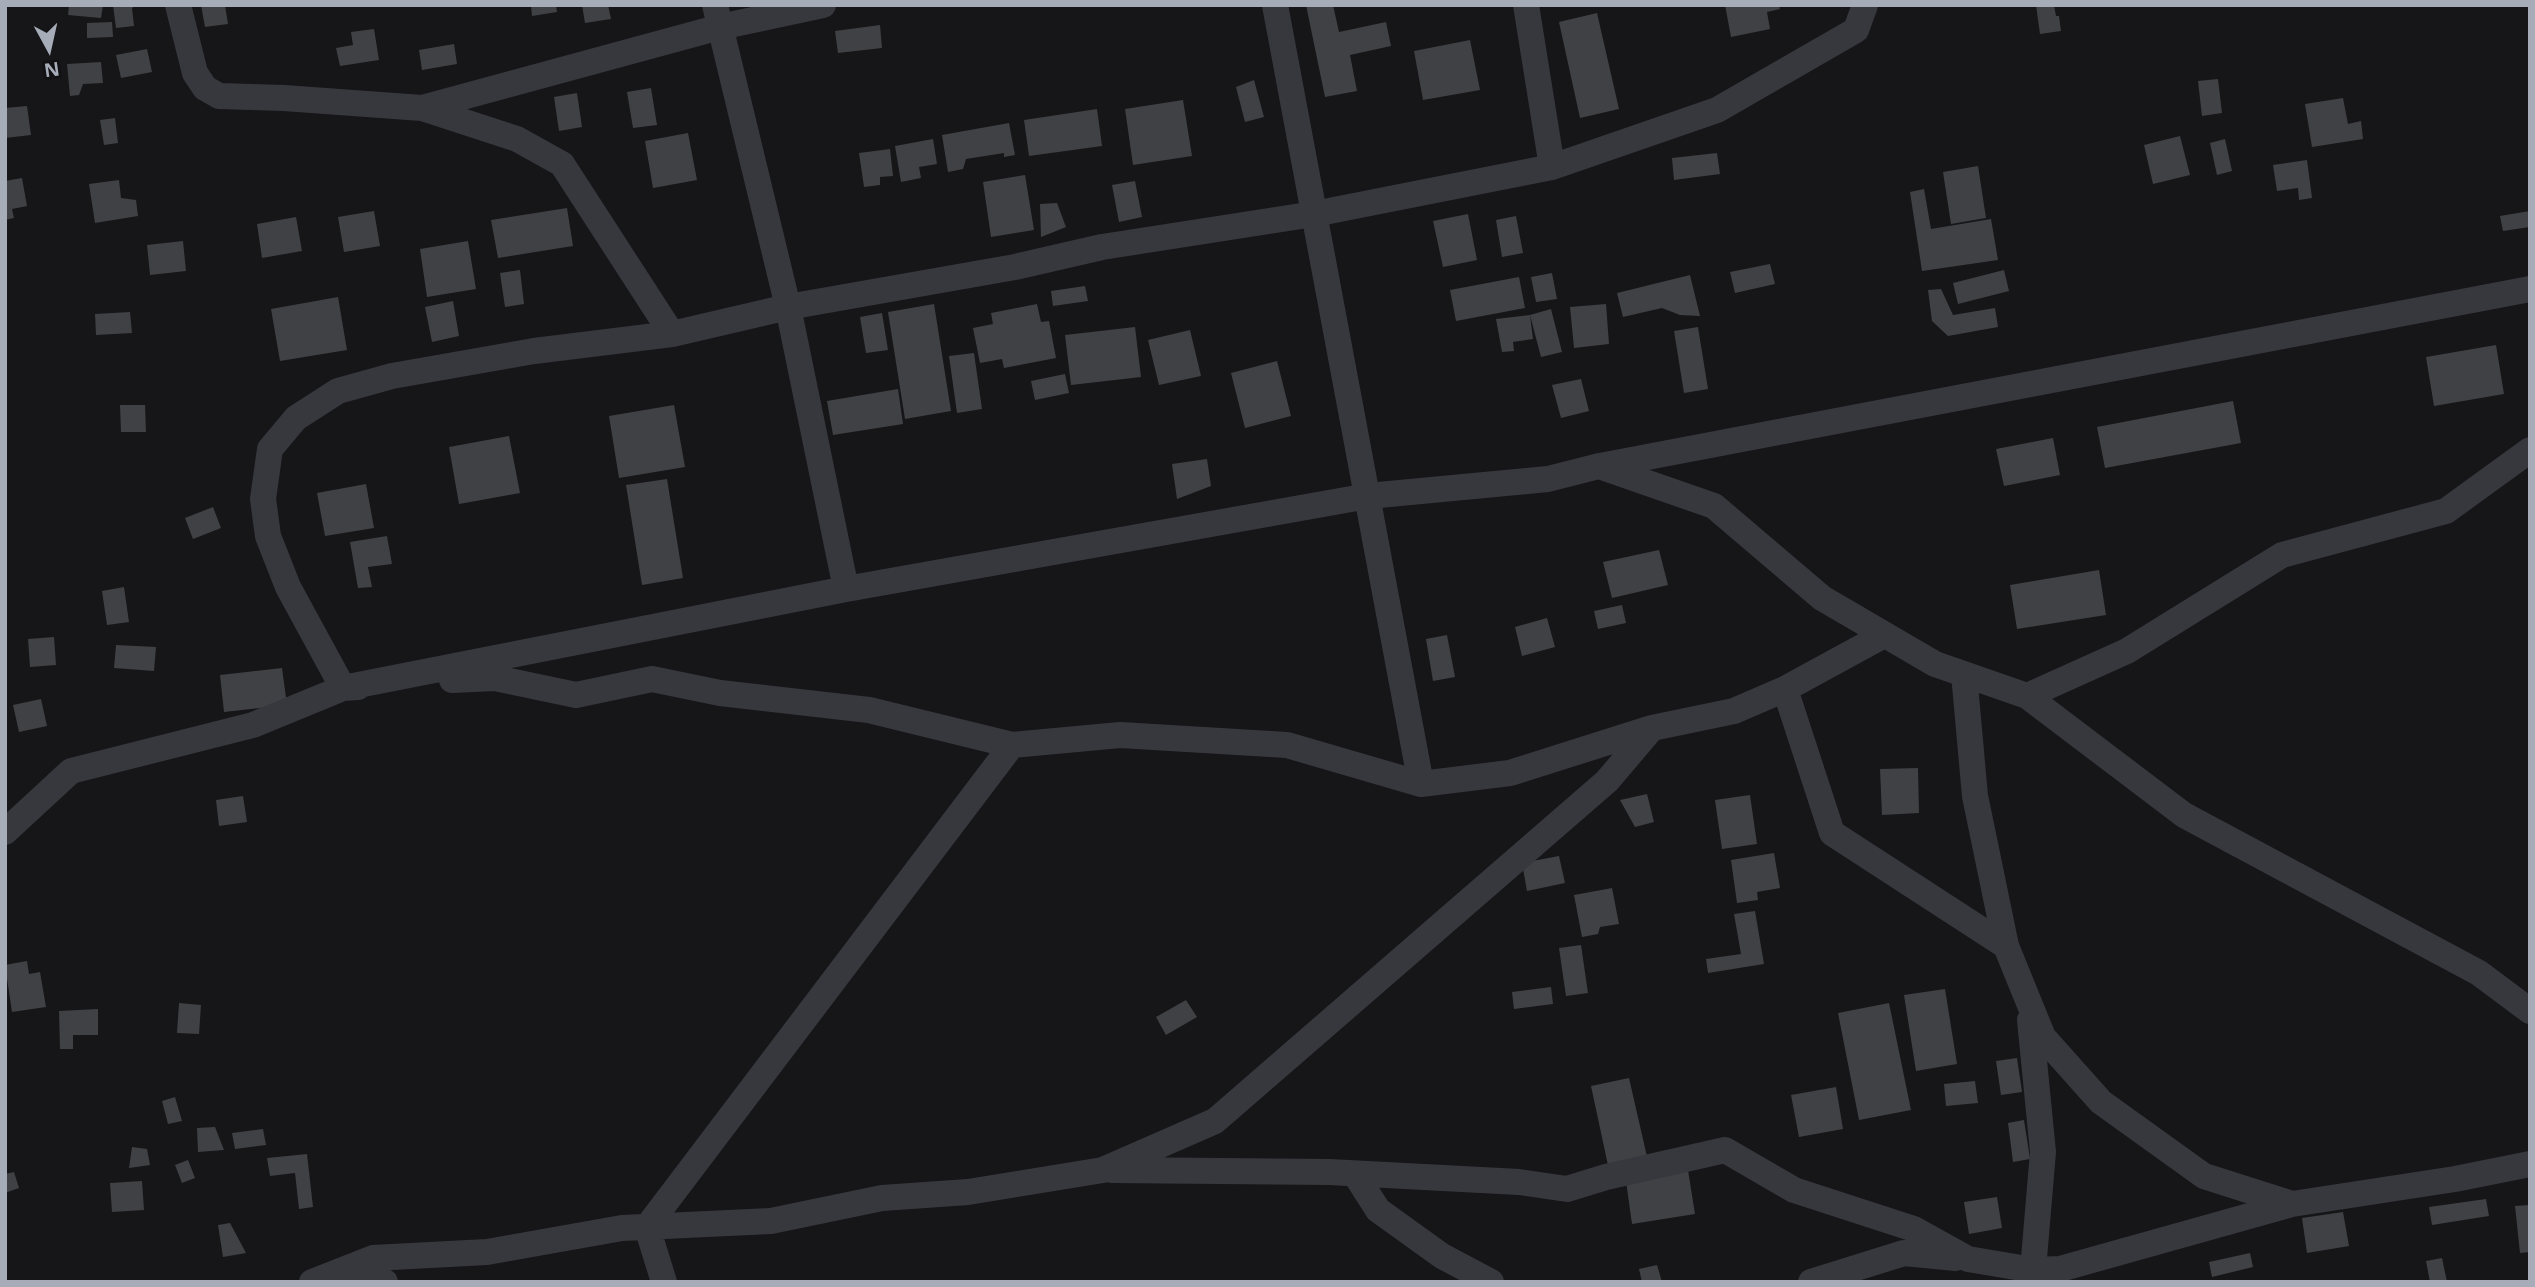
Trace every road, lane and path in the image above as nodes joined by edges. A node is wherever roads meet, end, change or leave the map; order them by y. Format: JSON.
{"nodes":[{"id":1,"x":178,"y":5,"type":"edge"},
{"id":2,"x":823,"y":5,"type":"edge"},
{"id":3,"x":1275,"y":5,"type":"edge"},
{"id":4,"x":1526,"y":5,"type":"edge"},
{"id":5,"x":1865,"y":5,"type":"edge"},
{"id":6,"x":717,"y":16,"type":"edge"},
{"id":7,"x":422,"y":108,"type":"junction"},
{"id":8,"x":1552,"y":167,"type":"junction"},
{"id":9,"x":1314,"y":214,"type":"junction"},
{"id":10,"x":2530,"y":289,"type":"edge"},
{"id":11,"x":788,"y":307,"type":"junction"},
{"id":12,"x":672,"y":334,"type":"junction"},
{"id":13,"x":2530,"y":450,"type":"edge"},
{"id":14,"x":1599,"y":466,"type":"junction"},
{"id":15,"x":1368,"y":496,"type":"junction"},
{"id":16,"x":846,"y":589,"type":"junction"},
{"id":17,"x":1884,"y":635,"type":"junction"},
{"id":18,"x":1964,"y":674,"type":"junction"},
{"id":19,"x":343,"y":688,"type":"junction"},
{"id":20,"x":1785,"y":689,"type":"junction"},
{"id":21,"x":2027,"y":696,"type":"junction"},
{"id":22,"x":1652,"y":728,"type":"junction"},
{"id":23,"x":1012,"y":745,"type":"junction"},
{"id":24,"x":1421,"y":784,"type":"junction"},
{"id":25,"x":5,"y":832,"type":"edge"},
{"id":26,"x":1997,"y":940,"type":"junction"},
{"id":27,"x":2028,"y":1000,"type":"junction"},
{"id":28,"x":2530,"y":1011,"type":"edge"},
{"id":29,"x":2530,"y":1164,"type":"edge"},
{"id":30,"x":1102,"y":1170,"type":"junction"},
{"id":31,"x":1355,"y":1174,"type":"junction"},
{"id":32,"x":2292,"y":1204,"type":"junction"},
{"id":33,"x":647,"y":1227,"type":"junction"},
{"id":34,"x":1968,"y":1259,"type":"junction"},
{"id":35,"x":2052,"y":1274,"type":"edge"},
{"id":36,"x":312,"y":1282,"type":"edge"},
{"id":37,"x":320,"y":1282,"type":"edge"},
{"id":38,"x":385,"y":1282,"type":"edge"},
{"id":39,"x":664,"y":1282,"type":"edge"},
{"id":40,"x":1491,"y":1282,"type":"edge"},
{"id":41,"x":1811,"y":1282,"type":"edge"}],
"edges":[{"from":1,"to":7,"type":"street"},
{"from":2,"to":6,"type":"street"},
{"from":3,"to":9,"type":"street"},
{"from":4,"to":8,"type":"street"},
{"from":5,"to":8,"type":"street"},
{"from":6,"to":7,"type":"street"},
{"from":6,"to":11,"type":"street"},
{"from":7,"to":12,"type":"street"},
{"from":8,"to":9,"type":"street"},
{"from":9,"to":11,"type":"street"},
{"from":9,"to":15,"type":"street"},
{"from":10,"to":14,"type":"street"},
{"from":11,"to":12,"type":"street"},
{"from":11,"to":16,"type":"street"},
{"from":12,"to":19,"type":"street"},
{"from":13,"to":21,"type":"street"},
{"from":14,"to":15,"type":"street"},
{"from":14,"to":17,"type":"street"},
{"from":15,"to":16,"type":"street"},
{"from":15,"to":24,"type":"street"},
{"from":16,"to":19,"type":"street"},
{"from":17,"to":18,"type":"street"},
{"from":17,"to":20,"type":"street"},
{"from":18,"to":21,"type":"street"},
{"from":18,"to":26,"type":"street"},
{"from":19,"to":23,"type":"street"},
{"from":19,"to":25,"type":"street"},
{"from":20,"to":22,"type":"street"},
{"from":20,"to":26,"type":"street"},
{"from":21,"to":28,"type":"street"},
{"from":22,"to":24,"type":"street"},
{"from":22,"to":30,"type":"street"},
{"from":23,"to":24,"type":"street"},
{"from":23,"to":33,"type":"street"},
{"from":26,"to":27,"type":"street"},
{"from":27,"to":32,"type":"street"},
{"from":27,"to":35,"type":"street"},
{"from":29,"to":32,"type":"street"},
{"from":30,"to":31,"type":"street"},
{"from":30,"to":33,"type":"street"},
{"from":31,"to":34,"type":"street"},
{"from":31,"to":40,"type":"street"},
{"from":32,"to":35,"type":"street"},
{"from":33,"to":36,"type":"street"},
{"from":33,"to":39,"type":"street"},
{"from":34,"to":35,"type":"street"},
{"from":34,"to":41,"type":"street"},
{"from":37,"to":38,"type":"street"}]}
